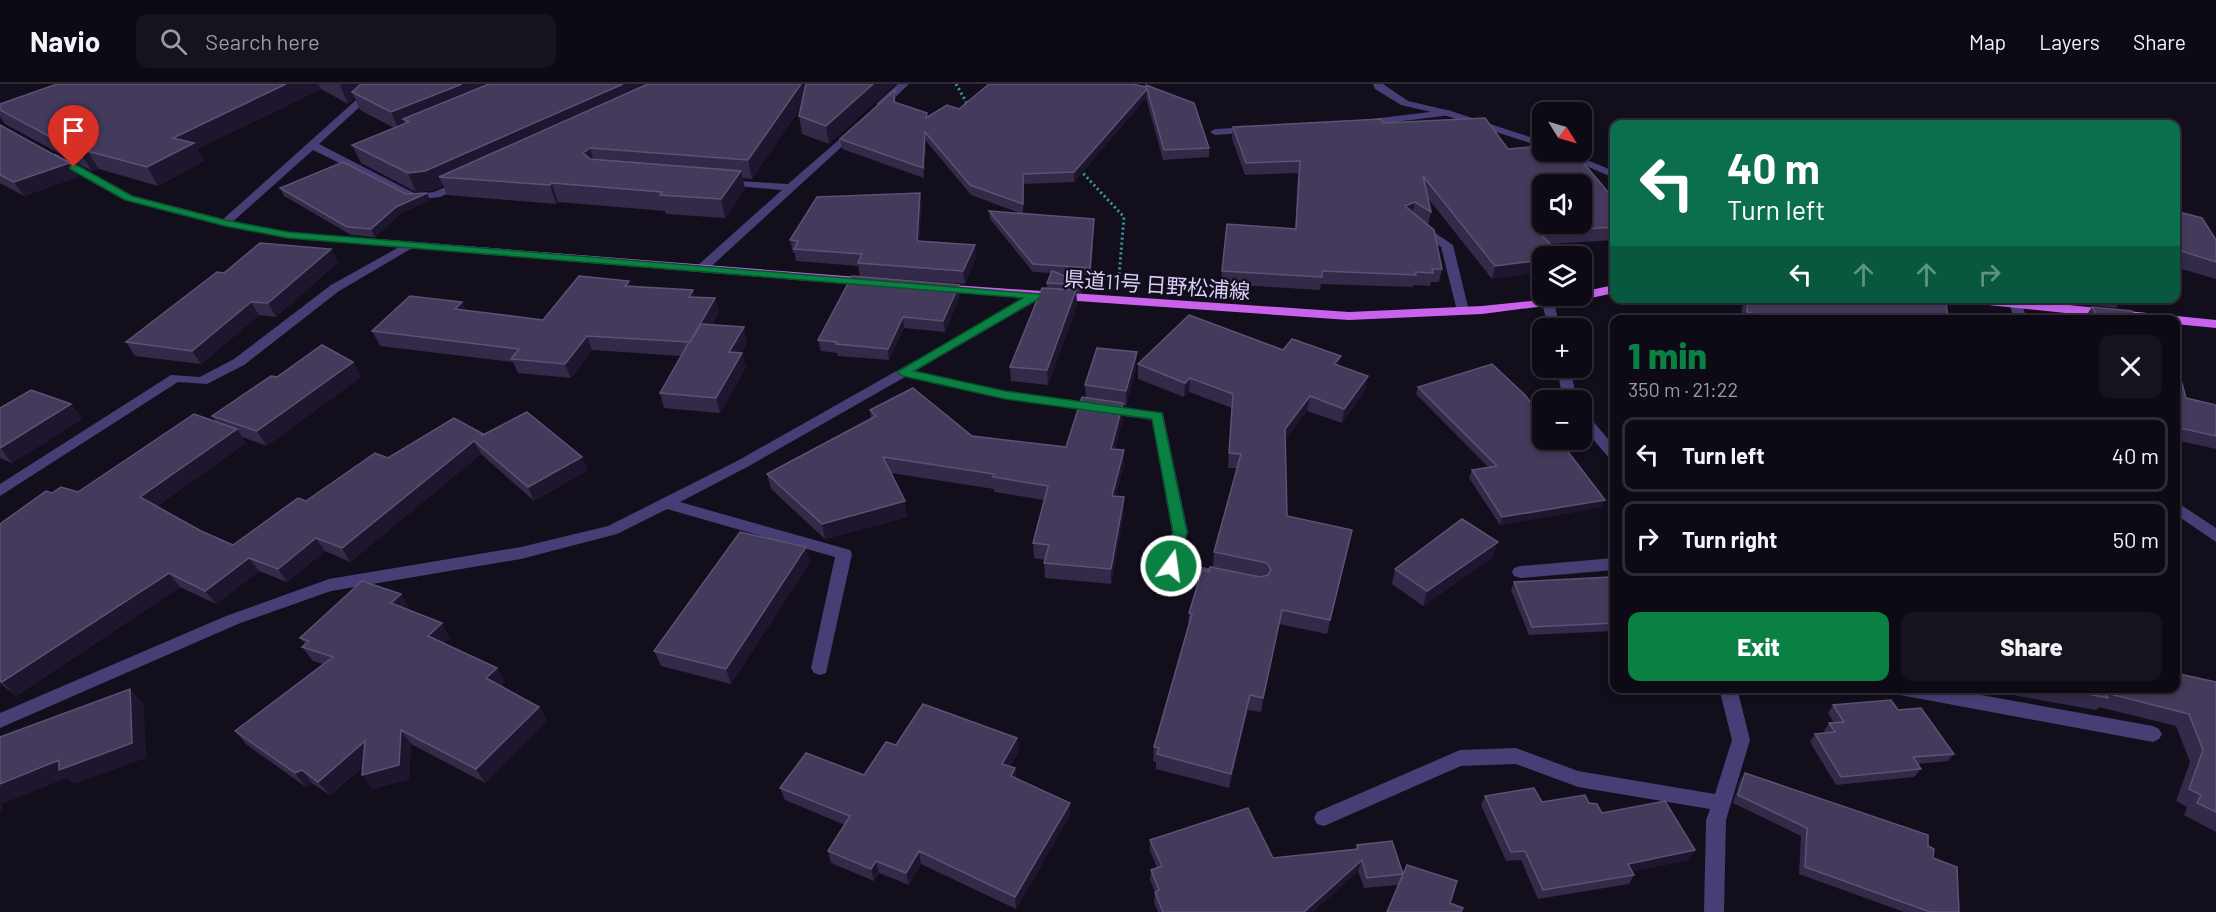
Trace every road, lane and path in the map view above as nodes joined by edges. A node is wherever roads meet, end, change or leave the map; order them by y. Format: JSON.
{"nodes":[{"id":1,"x":380,"y":84,"type":"edge"},
{"id":2,"x":904,"y":84,"type":"edge"},
{"id":3,"x":956,"y":84,"type":"edge"},
{"id":4,"x":1378,"y":84,"type":"edge"},
{"id":5,"x":971,"y":111,"type":"edge"},
{"id":6,"x":1447,"y":113,"type":"junction"},
{"id":7,"x":1356,"y":124,"type":"edge"},
{"id":8,"x":1263,"y":130,"type":"edge"},
{"id":9,"x":1215,"y":132,"type":"dead end"},
{"id":10,"x":1532,"y":141,"type":"edge"},
{"id":11,"x":312,"y":145,"type":"junction"},
{"id":12,"x":40,"y":149,"type":"edge"},
{"id":13,"x":352,"y":156,"type":"edge"},
{"id":14,"x":341,"y":160,"type":"junction"},
{"id":15,"x":1583,"y":162,"type":"edge"},
{"id":16,"x":1077,"y":167,"type":"edge"},
{"id":17,"x":1610,"y":173,"type":"edge"},
{"id":18,"x":479,"y":176,"type":"edge"},
{"id":19,"x":710,"y":181,"type":"edge"},
{"id":20,"x":790,"y":187,"type":"junction"},
{"id":21,"x":1411,"y":219,"type":"edge"},
{"id":22,"x":225,"y":223,"type":"junction"},
{"id":23,"x":410,"y":245,"type":"junction"},
{"id":24,"x":700,"y":268,"type":"junction"},
{"id":25,"x":885,"y":284,"type":"edge"},
{"id":26,"x":920,"y":286,"type":"edge"},
{"id":27,"x":1610,"y":290,"type":"edge"},
{"id":28,"x":1592,"y":293,"type":"edge"},
{"id":29,"x":1036,"y":296,"type":"junction"},
{"id":30,"x":1116,"y":301,"type":"junction"},
{"id":31,"x":2006,"y":303,"type":"edge"},
{"id":32,"x":1532,"y":304,"type":"edge"},
{"id":33,"x":2015,"y":304,"type":"junction"},
{"id":34,"x":1462,"y":311,"type":"junction"},
{"id":35,"x":2020,"y":315,"type":"edge"},
{"id":36,"x":2125,"y":315,"type":"edge"},
{"id":37,"x":2180,"y":320,"type":"edge"},
{"id":38,"x":2216,"y":324,"type":"edge"},
{"id":39,"x":903,"y":372,"type":"junction"},
{"id":40,"x":1592,"y":429,"type":"edge"},
{"id":41,"x":1610,"y":451,"type":"edge"},
{"id":42,"x":0,"y":491,"type":"edge"},
{"id":43,"x":666,"y":503,"type":"junction"},
{"id":44,"x":2180,"y":510,"type":"edge"},
{"id":45,"x":2216,"y":536,"type":"edge"},
{"id":46,"x":1610,"y":564,"type":"edge"},
{"id":47,"x":1520,"y":572,"type":"dead end"},
{"id":48,"x":1237,"y":580,"type":"edge"},
{"id":49,"x":820,"y":668,"type":"dead end"},
{"id":50,"x":1729,"y":693,"type":"edge"},
{"id":51,"x":1928,"y":693,"type":"edge"},
{"id":52,"x":0,"y":721,"type":"edge"},
{"id":53,"x":2153,"y":734,"type":"dead end"},
{"id":54,"x":1722,"y":803,"type":"junction"},
{"id":55,"x":1324,"y":818,"type":"dead end"},
{"id":56,"x":1714,"y":912,"type":"edge"}],
"edges":[{"from":1,"to":11,"type":"street"},
{"from":2,"to":20,"type":"street"},
{"from":3,"to":5,"type":"path"},
{"from":4,"to":6,"type":"street"},
{"from":6,"to":7,"type":"street"},
{"from":6,"to":10,"type":"street"},
{"from":8,"to":9,"type":"street"},
{"from":11,"to":14,"type":"street"},
{"from":11,"to":22,"type":"street"},
{"from":12,"to":22,"type":"main road"},
{"from":13,"to":14,"type":"street"},
{"from":14,"to":18,"type":"street"},
{"from":15,"to":17,"type":"street"},
{"from":16,"to":30,"type":"path"},
{"from":19,"to":20,"type":"street"},
{"from":20,"to":24,"type":"street"},
{"from":21,"to":34,"type":"street"},
{"from":22,"to":23,"type":"main road"},
{"from":23,"to":24,"type":"main road"},
{"from":23,"to":42,"type":"street"},
{"from":24,"to":25,"type":"main road"},
{"from":26,"to":29,"type":"main road","name":"県道11号 日野松浦線"},
{"from":27,"to":28,"type":"main road","name":"県道11号 日野松浦線"},
{"from":29,"to":30,"type":"main road","name":"県道11号 日野松浦線"},
{"from":29,"to":39,"type":"street"},
{"from":30,"to":34,"type":"main road","name":"県道11号 日野松浦線"},
{"from":31,"to":33,"type":"main road"},
{"from":32,"to":34,"type":"main road","name":"県道11号 日野松浦線"},
{"from":33,"to":35,"type":"street"},
{"from":33,"to":36,"type":"main road"},
{"from":37,"to":38,"type":"main road"},
{"from":39,"to":43,"type":"street"},
{"from":39,"to":48,"type":"street"},
{"from":40,"to":41,"type":"street"},
{"from":43,"to":49,"type":"street"},
{"from":43,"to":52,"type":"street"},
{"from":44,"to":45,"type":"street"},
{"from":46,"to":47,"type":"street"},
{"from":50,"to":54,"type":"street"},
{"from":51,"to":53,"type":"street"},
{"from":54,"to":55,"type":"street"},
{"from":54,"to":56,"type":"street"}]}
